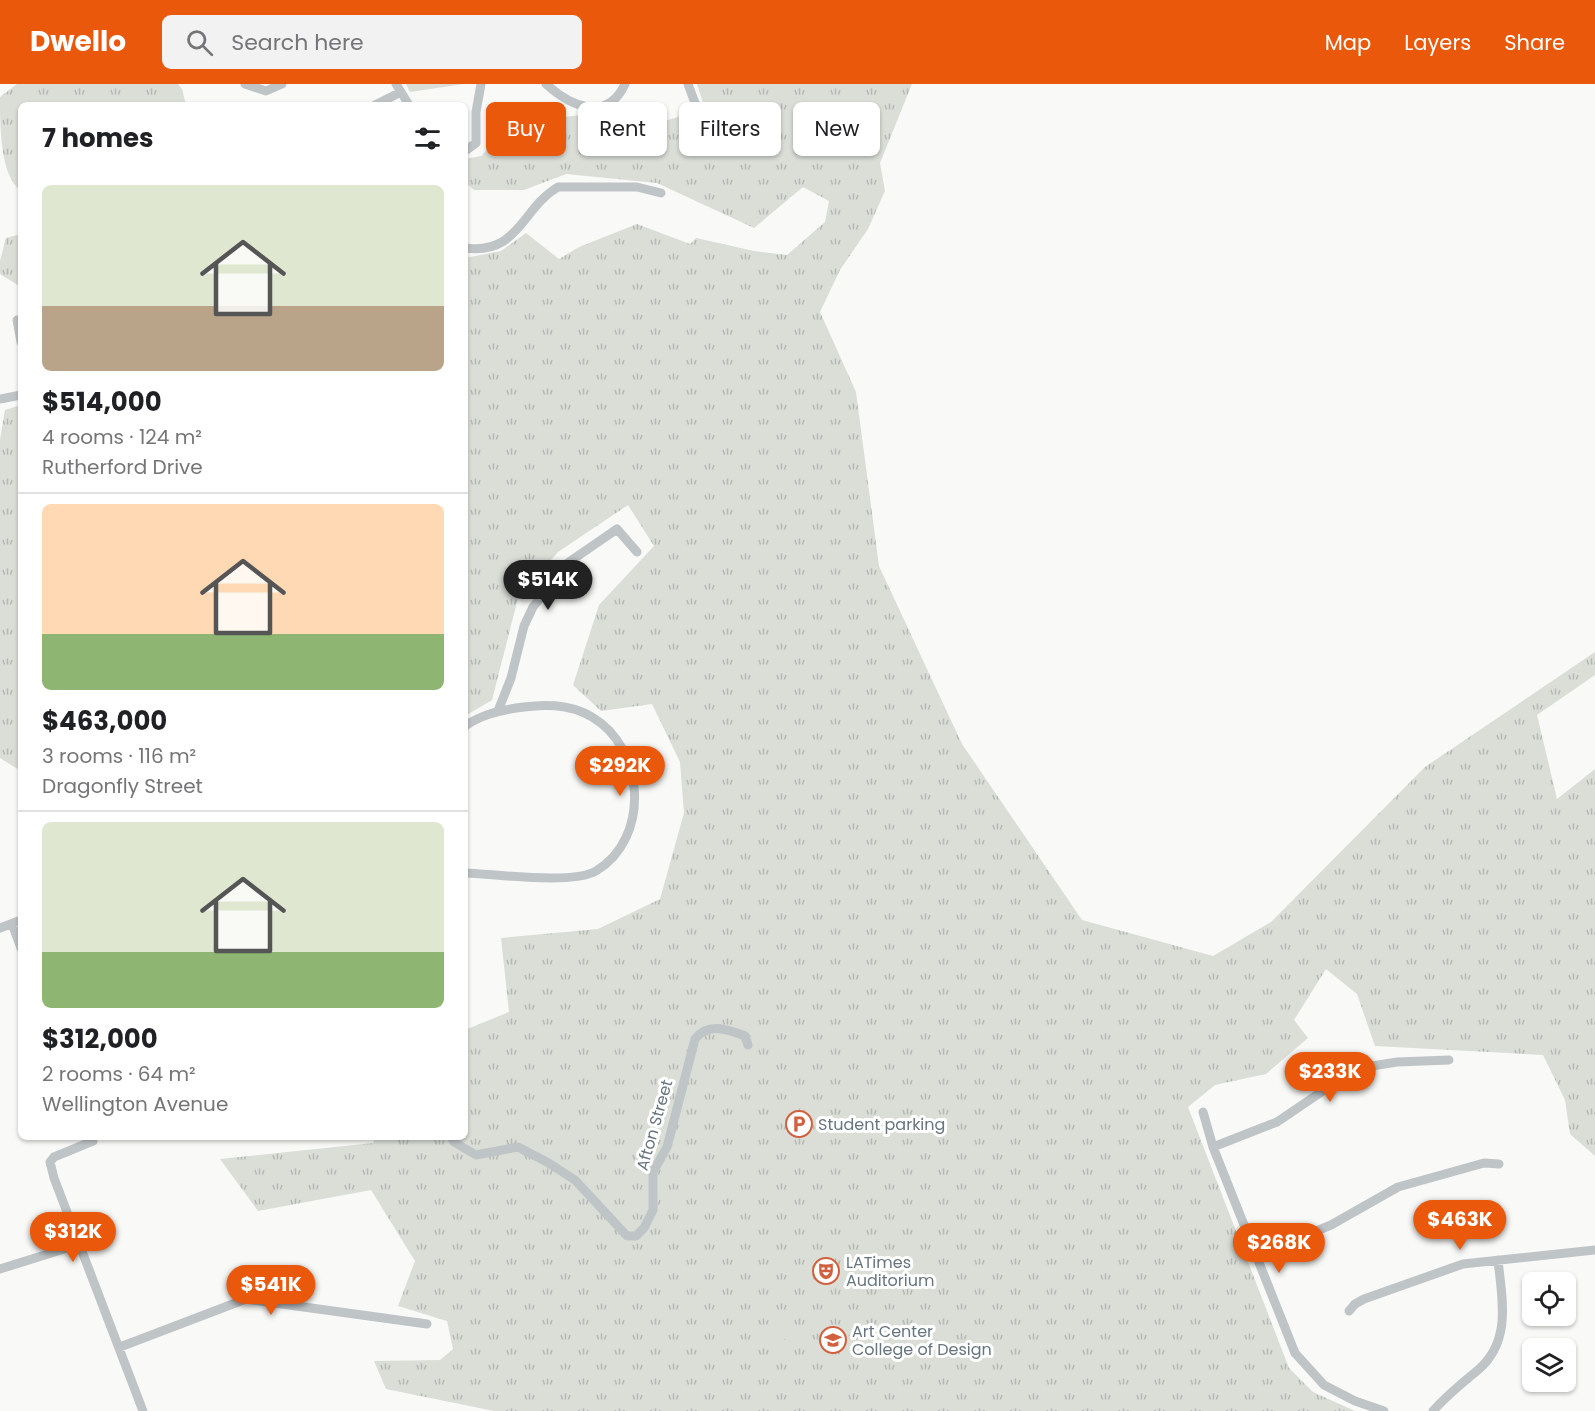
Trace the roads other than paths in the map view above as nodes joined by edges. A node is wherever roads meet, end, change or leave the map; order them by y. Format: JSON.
{"nodes":[{"id":1,"x":245,"y":84,"type":"edge"},
{"id":2,"x":282,"y":84,"type":"edge"},
{"id":3,"x":481,"y":84,"type":"edge"},
{"id":4,"x":546,"y":84,"type":"edge"},
{"id":5,"x":625,"y":84,"type":"edge"},
{"id":6,"x":688,"y":84,"type":"edge"},
{"id":7,"x":398,"y":88,"type":"edge"},
{"id":8,"x":379,"y":102,"type":"edge"},
{"id":9,"x":406,"y":102,"type":"edge"},
{"id":10,"x":695,"y":102,"type":"edge"},
{"id":11,"x":468,"y":149,"type":"edge"},
{"id":12,"x":661,"y":193,"type":"dead end"},
{"id":13,"x":468,"y":248,"type":"edge"},
{"id":14,"x":17,"y":320,"type":"dead end"},
{"id":15,"x":18,"y":326,"type":"edge"},
{"id":16,"x":18,"y":395,"type":"edge"},
{"id":17,"x":0,"y":399,"type":"edge"},
{"id":18,"x":637,"y":552,"type":"dead end"},
{"id":19,"x":498,"y":711,"type":"junction"},
{"id":20,"x":468,"y":725,"type":"edge"},
{"id":21,"x":468,"y":873,"type":"edge"},
{"id":22,"x":16,"y":922,"type":"edge"},
{"id":23,"x":0,"y":928,"type":"edge"},
{"id":24,"x":748,"y":1045,"type":"dead end"},
{"id":25,"x":1449,"y":1060,"type":"dead end"},
{"id":26,"x":1203,"y":1112,"type":"dead end"},
{"id":27,"x":91,"y":1140,"type":"edge"},
{"id":28,"x":453,"y":1140,"type":"edge"},
{"id":29,"x":1214,"y":1147,"type":"junction"},
{"id":30,"x":1499,"y":1164,"type":"dead end"},
{"id":31,"x":80,"y":1244,"type":"junction"},
{"id":32,"x":1595,"y":1250,"type":"edge"},
{"id":33,"x":1258,"y":1255,"type":"junction"},
{"id":34,"x":1498,"y":1260,"type":"junction"},
{"id":35,"x":0,"y":1269,"type":"edge"},
{"id":36,"x":1349,"y":1311,"type":"dead end"},
{"id":37,"x":427,"y":1324,"type":"dead end"},
{"id":38,"x":120,"y":1347,"type":"junction"},
{"id":39,"x":142,"y":1411,"type":"edge"},
{"id":40,"x":1384,"y":1411,"type":"edge"},
{"id":41,"x":1433,"y":1411,"type":"edge"}],
"edges":[{"from":1,"to":2,"type":"street"},
{"from":3,"to":11,"type":"street"},
{"from":4,"to":5,"type":"street"},
{"from":6,"to":10,"type":"street"},
{"from":7,"to":8,"type":"street"},
{"from":7,"to":9,"type":"street"},
{"from":12,"to":13,"type":"street"},
{"from":14,"to":15,"type":"street"},
{"from":16,"to":17,"type":"street"},
{"from":18,"to":19,"type":"street"},
{"from":19,"to":20,"type":"street"},
{"from":19,"to":21,"type":"street"},
{"from":22,"to":23,"type":"street"},
{"from":24,"to":28,"type":"street","name":"Afton Street"},
{"from":25,"to":29,"type":"street"},
{"from":26,"to":29,"type":"street"},
{"from":27,"to":31,"type":"street"},
{"from":29,"to":33,"type":"street"},
{"from":30,"to":33,"type":"street"},
{"from":31,"to":35,"type":"street"},
{"from":31,"to":38,"type":"street"},
{"from":32,"to":34,"type":"street"},
{"from":33,"to":40,"type":"street"},
{"from":34,"to":36,"type":"street"},
{"from":34,"to":41,"type":"street"},
{"from":37,"to":38,"type":"street"},
{"from":38,"to":39,"type":"street"}]}
